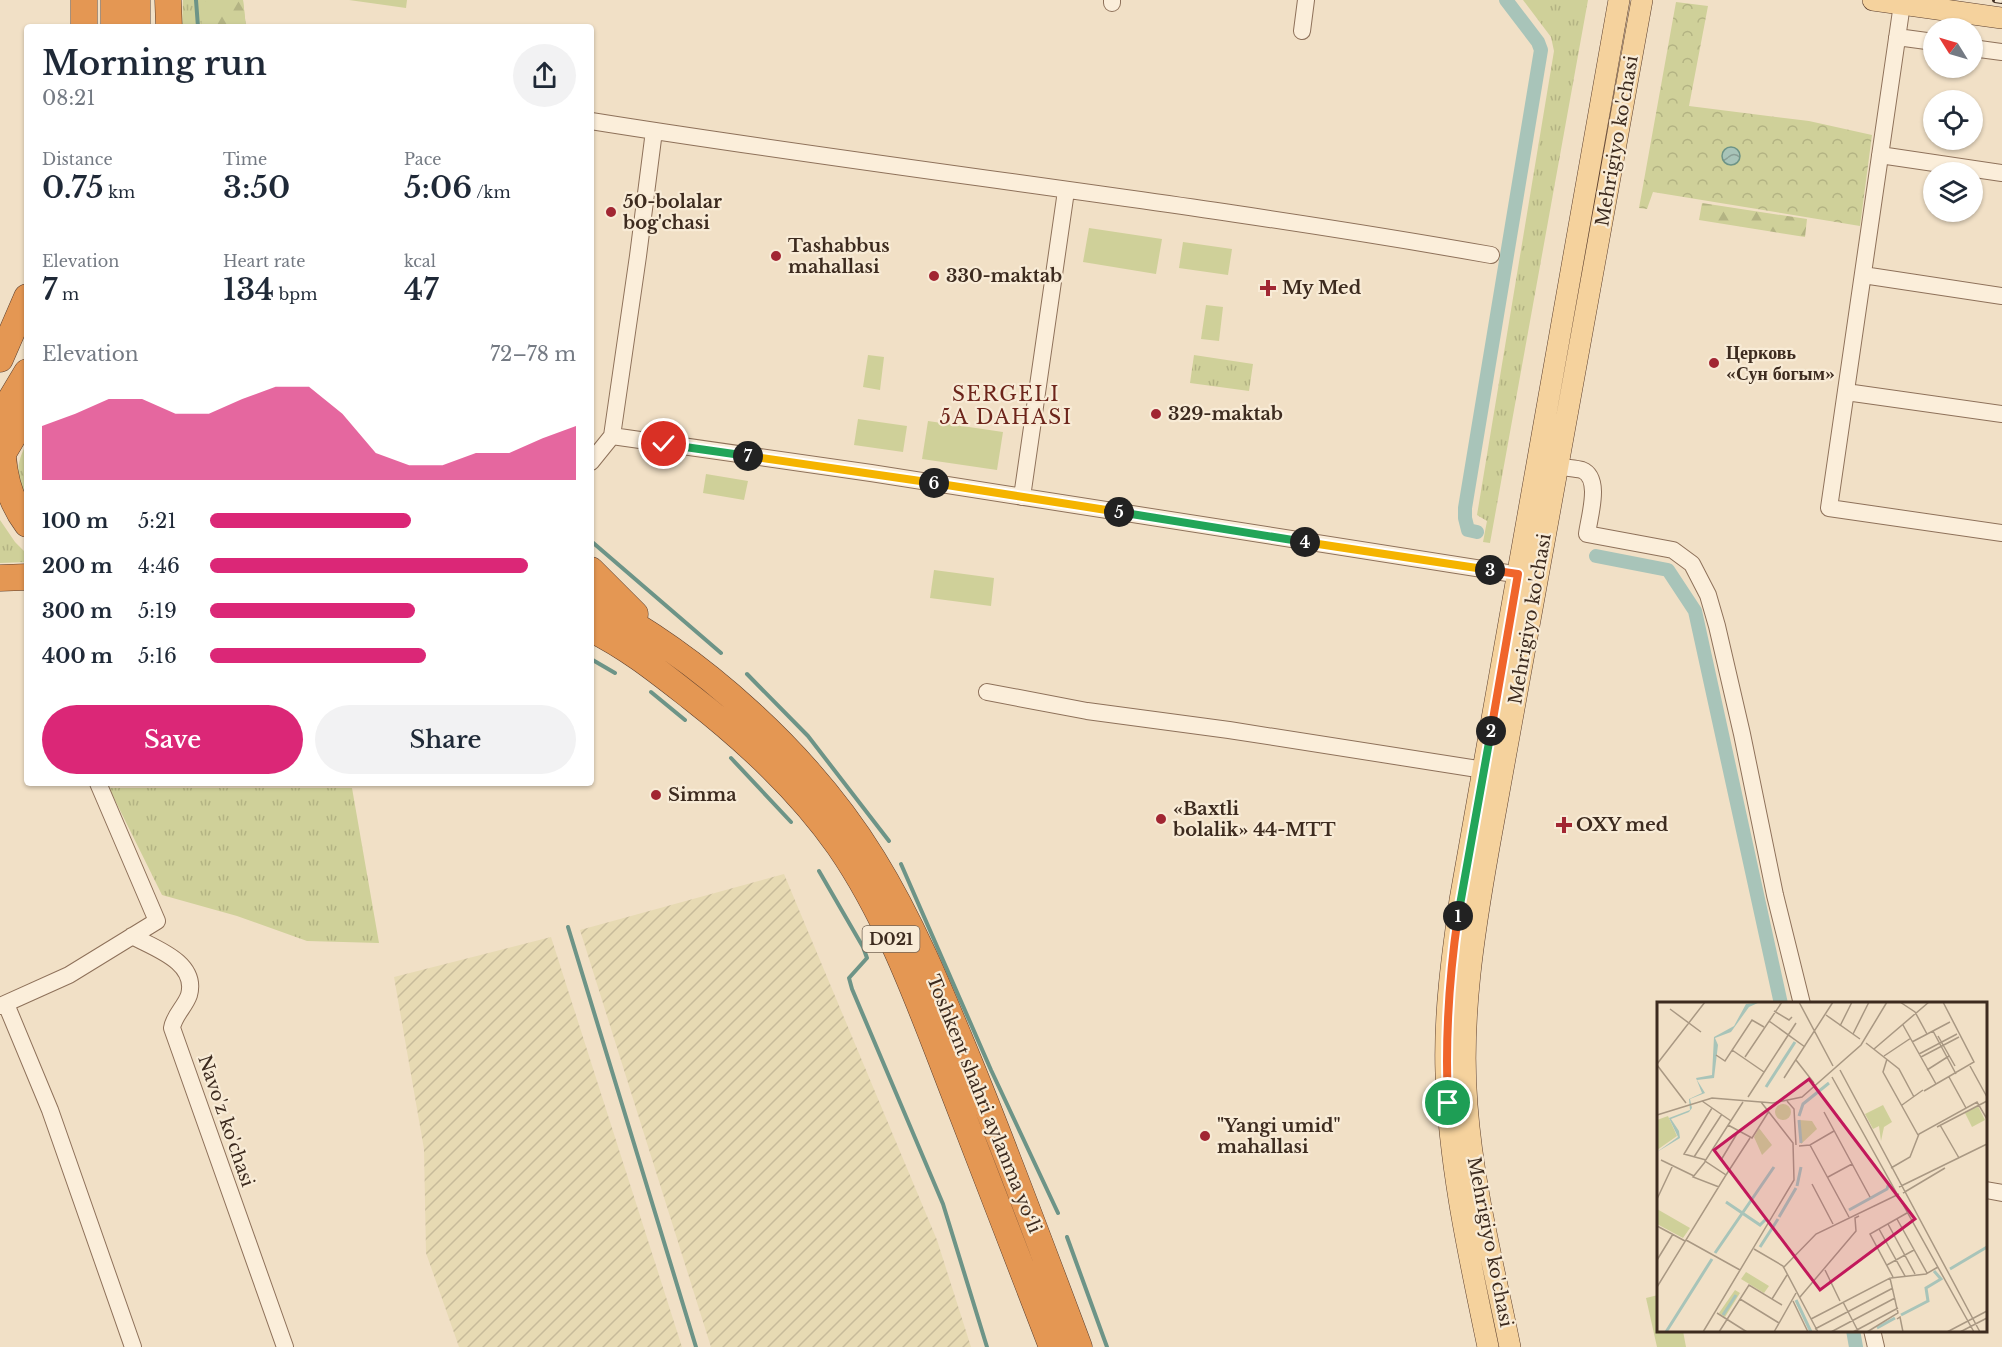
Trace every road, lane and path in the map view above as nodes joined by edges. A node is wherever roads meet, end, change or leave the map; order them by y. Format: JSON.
{"nodes":[{"id":1,"x":84,"y":0,"type":"edge"},
{"id":2,"x":114,"y":0,"type":"edge"},
{"id":3,"x":137,"y":0,"type":"edge"},
{"id":4,"x":168,"y":0,"type":"edge"},
{"id":5,"x":1306,"y":0,"type":"edge"},
{"id":6,"x":1619,"y":0,"type":"edge"},
{"id":7,"x":1642,"y":0,"type":"edge"},
{"id":8,"x":1874,"y":0,"type":"edge"},
{"id":9,"x":1902,"y":4,"type":"junction"},
{"id":10,"x":2002,"y":18,"type":"edge"},
{"id":11,"x":84,"y":24,"type":"edge"},
{"id":12,"x":114,"y":24,"type":"edge"},
{"id":13,"x":137,"y":24,"type":"edge"},
{"id":14,"x":169,"y":24,"type":"edge"},
{"id":15,"x":1302,"y":31,"type":"dead end"},
{"id":16,"x":1897,"y":37,"type":"junction"},
{"id":17,"x":1923,"y":41,"type":"edge"},
{"id":18,"x":1983,"y":49,"type":"edge"},
{"id":19,"x":2002,"y":52,"type":"edge"},
{"id":20,"x":594,"y":121,"type":"edge"},
{"id":21,"x":654,"y":131,"type":"junction"},
{"id":22,"x":1880,"y":155,"type":"junction"},
{"id":23,"x":2002,"y":173,"type":"edge"},
{"id":24,"x":1066,"y":191,"type":"junction"},
{"id":25,"x":1491,"y":255,"type":"dead end"},
{"id":26,"x":1863,"y":275,"type":"junction"},
{"id":27,"x":2002,"y":296,"type":"edge"},
{"id":28,"x":24,"y":304,"type":"edge"},
{"id":29,"x":0,"y":359,"type":"edge"},
{"id":30,"x":24,"y":379,"type":"edge"},
{"id":31,"x":1846,"y":392,"type":"junction"},
{"id":32,"x":10,"y":414,"type":"edge"},
{"id":33,"x":2002,"y":414,"type":"edge"},
{"id":34,"x":612,"y":436,"type":"junction"},
{"id":35,"x":1,"y":457,"type":"edge"},
{"id":36,"x":594,"y":458,"type":"edge"},
{"id":37,"x":1557,"y":466,"type":"junction"},
{"id":38,"x":1022,"y":497,"type":"junction"},
{"id":39,"x":24,"y":519,"type":"edge"},
{"id":40,"x":2002,"y":533,"type":"edge"},
{"id":41,"x":594,"y":573,"type":"edge"},
{"id":42,"x":1528,"y":576,"type":"junction"},
{"id":43,"x":24,"y":577,"type":"edge"},
{"id":44,"x":0,"y":578,"type":"edge"},
{"id":45,"x":594,"y":602,"type":"edge"},
{"id":46,"x":594,"y":631,"type":"edge"},
{"id":47,"x":658,"y":638,"type":"junction"},
{"id":48,"x":987,"y":692,"type":"dead end"},
{"id":49,"x":1484,"y":770,"type":"junction"},
{"id":50,"x":99,"y":786,"type":"edge"},
{"id":51,"x":132,"y":936,"type":"junction"},
{"id":52,"x":1802,"y":1002,"type":"edge"},
{"id":53,"x":3,"y":1005,"type":"edge"},
{"id":54,"x":981,"y":1089,"type":"junction"},
{"id":55,"x":957,"y":1099,"type":"junction"},
{"id":56,"x":1987,"y":1190,"type":"edge"},
{"id":57,"x":2002,"y":1193,"type":"edge"},
{"id":58,"x":1036,"y":1233,"type":"junction"},
{"id":59,"x":1011,"y":1242,"type":"junction"},
{"id":60,"x":1872,"y":1332,"type":"edge"},
{"id":61,"x":133,"y":1347,"type":"edge"},
{"id":62,"x":285,"y":1347,"type":"edge"},
{"id":63,"x":1052,"y":1347,"type":"edge"},
{"id":64,"x":1080,"y":1347,"type":"edge"},
{"id":65,"x":1488,"y":1347,"type":"edge"},
{"id":66,"x":1510,"y":1347,"type":"edge"},
{"id":67,"x":1876,"y":1347,"type":"edge"}],
"edges":[{"from":1,"to":11,"type":"highway"},
{"from":2,"to":12,"type":"highway"},
{"from":3,"to":13,"type":"highway"},
{"from":4,"to":14,"type":"highway"},
{"from":5,"to":15,"type":"street"},
{"from":6,"to":42,"type":"main road","name":"Mehrigiyo ko'chasi"},
{"from":7,"to":37,"type":"main road","name":"Mehrigiyo ko'chasi"},
{"from":8,"to":9,"type":"main road"},
{"from":9,"to":10,"type":"main road"},
{"from":9,"to":16,"type":"street"},
{"from":16,"to":17,"type":"street"},
{"from":16,"to":22,"type":"street"},
{"from":18,"to":19,"type":"street"},
{"from":20,"to":21,"type":"street"},
{"from":21,"to":24,"type":"street"},
{"from":21,"to":34,"type":"street"},
{"from":22,"to":23,"type":"street"},
{"from":22,"to":26,"type":"street"},
{"from":24,"to":25,"type":"street"},
{"from":24,"to":38,"type":"street"},
{"from":26,"to":27,"type":"street"},
{"from":26,"to":31,"type":"street"},
{"from":28,"to":29,"type":"highway"},
{"from":30,"to":32,"type":"highway"},
{"from":31,"to":33,"type":"street"},
{"from":31,"to":40,"type":"street"},
{"from":32,"to":35,"type":"highway"},
{"from":34,"to":36,"type":"street"},
{"from":34,"to":38,"type":"street"},
{"from":35,"to":39,"type":"highway"},
{"from":37,"to":42,"type":"main road","name":"Mehrigiyo ko'chasi"},
{"from":37,"to":52,"type":"street"},
{"from":38,"to":42,"type":"street"},
{"from":41,"to":47,"type":"highway"},
{"from":42,"to":49,"type":"main road","name":"Mehrigiyo ko'chasi"},
{"from":42,"to":66,"type":"main road","name":"Mehrigiyo ko'chasi"},
{"from":43,"to":44,"type":"highway"},
{"from":45,"to":47,"type":"highway","name":"Toshkent shahri aylanma yoʻli","number":"D021"},
{"from":46,"to":55,"type":"highway","name":"Toshkent shahri aylanma yoʻli","number":"D021"},
{"from":47,"to":54,"type":"highway","name":"Toshkent shahri aylanma yoʻli","number":"D021"},
{"from":48,"to":49,"type":"street"},
{"from":49,"to":65,"type":"main road","name":"Mehrigiyo ko'chasi"},
{"from":50,"to":51,"type":"street"},
{"from":51,"to":53,"type":"street"},
{"from":51,"to":62,"type":"street","name":"Navo'z ko'chasi"},
{"from":53,"to":61,"type":"street"},
{"from":54,"to":55,"type":"highway"},
{"from":54,"to":58,"type":"highway","name":"Toshkent shahri aylanma yoʻli","number":"D021"},
{"from":55,"to":59,"type":"highway","name":"Toshkent shahri aylanma yoʻli","number":"D021"},
{"from":56,"to":57,"type":"street"},
{"from":58,"to":59,"type":"highway"},
{"from":58,"to":64,"type":"highway","name":"Toshkent shahri aylanma yoʻli","number":"D021"},
{"from":59,"to":63,"type":"highway","name":"Toshkent shahri aylanma yoʻli","number":"D021"},
{"from":60,"to":67,"type":"street"}]}
